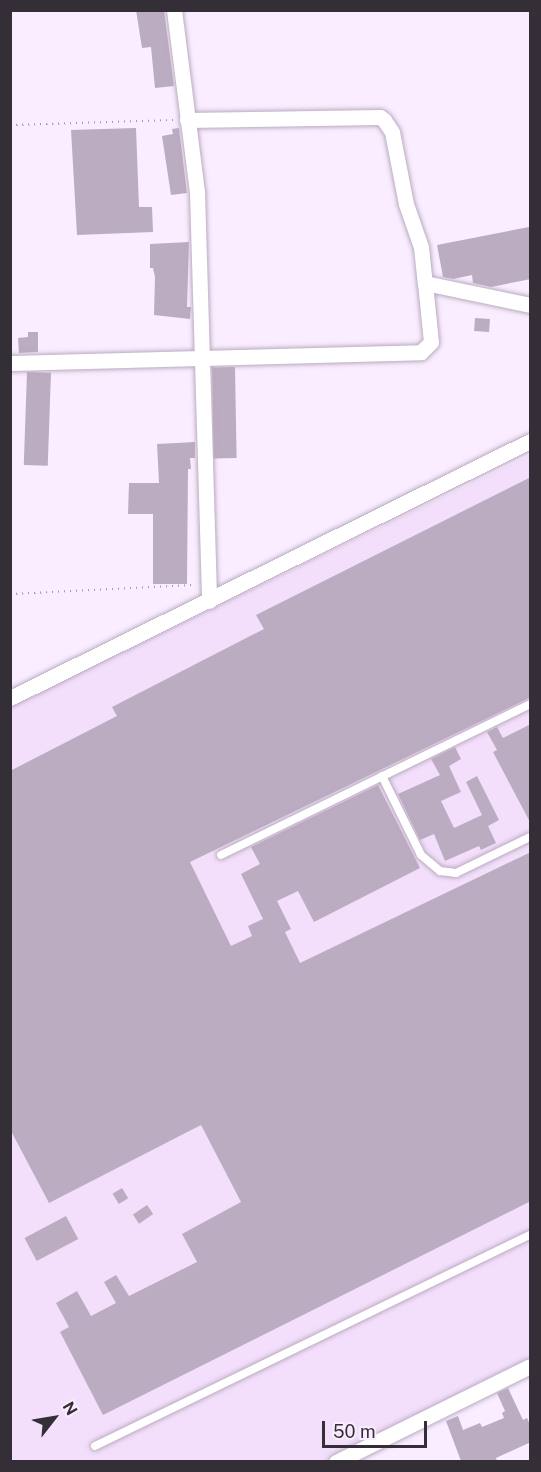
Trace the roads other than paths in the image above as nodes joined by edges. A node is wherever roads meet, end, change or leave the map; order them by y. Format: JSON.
{"nodes":[{"id":1,"x":174,"y":10,"type":"edge"},
{"id":2,"x":187,"y":120,"type":"junction"},
{"id":3,"x":425,"y":283,"type":"junction"},
{"id":4,"x":531,"y":304,"type":"edge"},
{"id":5,"x":200,"y":358,"type":"junction"},
{"id":6,"x":10,"y":363,"type":"edge"},
{"id":7,"x":531,"y":441,"type":"edge"},
{"id":8,"x":208,"y":601,"type":"junction"},
{"id":9,"x":10,"y":698,"type":"edge"},
{"id":10,"x":531,"y":704,"type":"edge"},
{"id":11,"x":382,"y":776,"type":"junction"},
{"id":12,"x":531,"y":837,"type":"edge"},
{"id":13,"x":221,"y":855,"type":"dead end"},
{"id":14,"x":531,"y":1234,"type":"edge"},
{"id":15,"x":531,"y":1366,"type":"edge"},
{"id":16,"x":95,"y":1446,"type":"dead end"},
{"id":17,"x":336,"y":1461,"type":"edge"}],
"edges":[{"from":1,"to":2,"type":"street"},
{"from":2,"to":3,"type":"street"},
{"from":2,"to":5,"type":"street"},
{"from":3,"to":4,"type":"street"},
{"from":3,"to":5,"type":"street"},
{"from":5,"to":6,"type":"street"},
{"from":5,"to":8,"type":"street"},
{"from":7,"to":8,"type":"street"},
{"from":8,"to":9,"type":"street"},
{"from":10,"to":11,"type":"lane"},
{"from":11,"to":12,"type":"lane"},
{"from":11,"to":13,"type":"lane"},
{"from":14,"to":16,"type":"lane"},
{"from":15,"to":17,"type":"street"}]}
